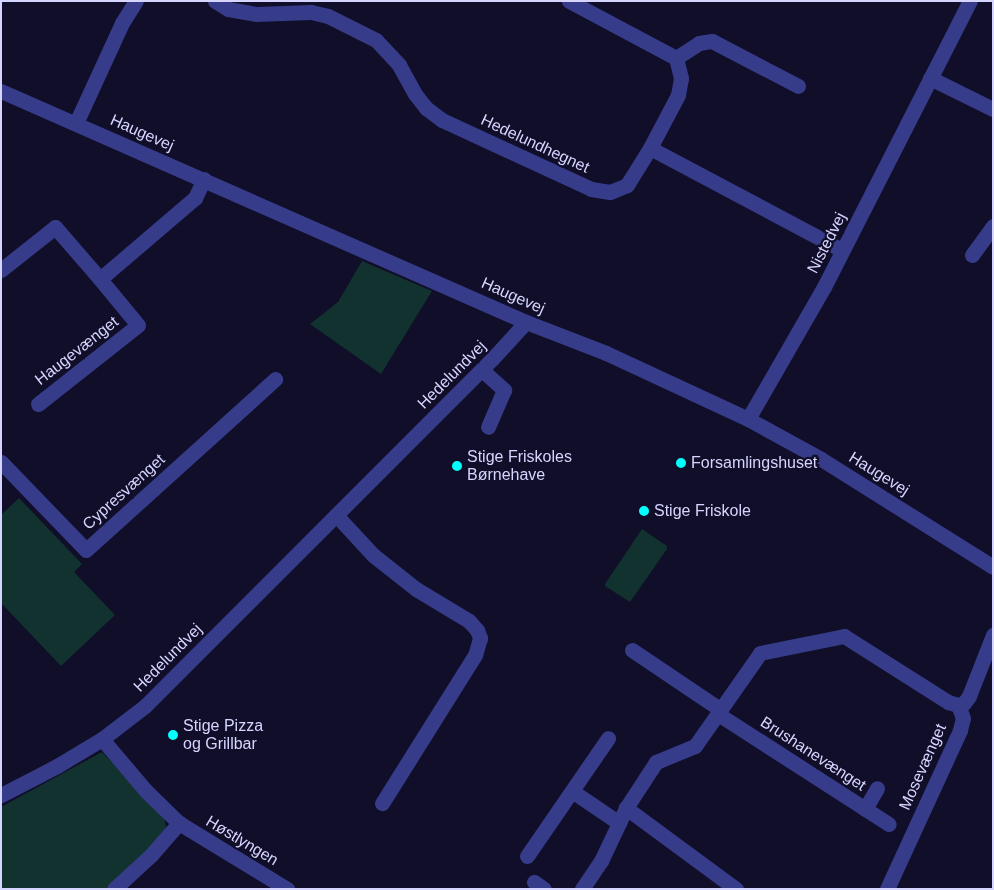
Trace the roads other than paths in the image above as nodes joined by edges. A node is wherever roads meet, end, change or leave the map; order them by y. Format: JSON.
{"nodes":[{"id":1,"x":136,"y":1,"type":"edge"},
{"id":2,"x":214,"y":1,"type":"edge"},
{"id":3,"x":569,"y":1,"type":"edge"},
{"id":4,"x":970,"y":1,"type":"edge"},
{"id":5,"x":676,"y":58,"type":"junction"},
{"id":6,"x":930,"y":78,"type":"junction"},
{"id":7,"x":798,"y":86,"type":"dead end"},
{"id":8,"x":1,"y":91,"type":"edge"},
{"id":9,"x":993,"y":109,"type":"edge"},
{"id":10,"x":76,"y":123,"type":"junction"},
{"id":11,"x":650,"y":148,"type":"junction"},
{"id":12,"x":204,"y":179,"type":"junction"},
{"id":13,"x":993,"y":226,"type":"edge"},
{"id":14,"x":842,"y":250,"type":"junction"},
{"id":15,"x":972,"y":255,"type":"dead end"},
{"id":16,"x":1,"y":270,"type":"edge"},
{"id":17,"x":100,"y":278,"type":"junction"},
{"id":18,"x":526,"y":322,"type":"junction"},
{"id":19,"x":482,"y":370,"type":"junction"},
{"id":20,"x":275,"y":379,"type":"dead end"},
{"id":21,"x":38,"y":404,"type":"dead end"},
{"id":22,"x":748,"y":419,"type":"junction"},
{"id":23,"x":488,"y":427,"type":"dead end"},
{"id":24,"x":1,"y":462,"type":"edge"},
{"id":25,"x":336,"y":515,"type":"junction"},
{"id":26,"x":993,"y":567,"type":"edge"},
{"id":27,"x":993,"y":635,"type":"edge"},
{"id":28,"x":632,"y":650,"type":"dead end"},
{"id":29,"x":958,"y":705,"type":"junction"},
{"id":30,"x":719,"y":712,"type":"junction"},
{"id":31,"x":608,"y":738,"type":"dead end"},
{"id":32,"x":102,"y":739,"type":"junction"},
{"id":33,"x":877,"y":788,"type":"dead end"},
{"id":34,"x":572,"y":791,"type":"junction"},
{"id":35,"x":1,"y":796,"type":"edge"},
{"id":36,"x":382,"y":803,"type":"dead end"},
{"id":37,"x":626,"y":808,"type":"junction"},
{"id":38,"x":866,"y":809,"type":"junction"},
{"id":39,"x":179,"y":823,"type":"junction"},
{"id":40,"x":619,"y":823,"type":"junction"},
{"id":41,"x":889,"y":824,"type":"dead end"},
{"id":42,"x":527,"y":856,"type":"dead end"},
{"id":43,"x":114,"y":889,"type":"edge"},
{"id":44,"x":287,"y":889,"type":"edge"},
{"id":45,"x":582,"y":889,"type":"edge"},
{"id":46,"x":736,"y":889,"type":"edge"},
{"id":47,"x":887,"y":889,"type":"edge"}],
"edges":[{"from":1,"to":10,"type":"street"},
{"from":2,"to":11,"type":"street","name":"Hedelundhegnet"},
{"from":3,"to":5,"type":"street"},
{"from":4,"to":6,"type":"street","name":"Nistedvej"},
{"from":5,"to":7,"type":"street"},
{"from":5,"to":11,"type":"street","name":"Hedelundhegnet"},
{"from":6,"to":9,"type":"street"},
{"from":6,"to":14,"type":"street","name":"Nistedvej"},
{"from":8,"to":10,"type":"street","name":"Haugevej"},
{"from":10,"to":12,"type":"street","name":"Haugevej"},
{"from":11,"to":14,"type":"street"},
{"from":12,"to":17,"type":"street"},
{"from":12,"to":18,"type":"street","name":"Haugevej"},
{"from":13,"to":15,"type":"street"},
{"from":14,"to":22,"type":"street","name":"Nistedvej"},
{"from":16,"to":17,"type":"street","name":"Haugevænget"},
{"from":17,"to":21,"type":"street","name":"Haugevænget"},
{"from":18,"to":19,"type":"street","name":"Hedelundvej"},
{"from":18,"to":22,"type":"street","name":"Haugevej"},
{"from":19,"to":23,"type":"street"},
{"from":19,"to":25,"type":"street","name":"Hedelundvej"},
{"from":20,"to":24,"type":"street","name":"Cypresvænget"},
{"from":22,"to":26,"type":"street","name":"Haugevej"},
{"from":25,"to":32,"type":"street","name":"Hedelundvej"},
{"from":25,"to":36,"type":"street"},
{"from":27,"to":29,"type":"street","name":"Mosevænget"},
{"from":28,"to":30,"type":"street","name":"Brushanevænget"},
{"from":29,"to":30,"type":"street"},
{"from":29,"to":47,"type":"street","name":"Mosevænget"},
{"from":30,"to":37,"type":"street"},
{"from":30,"to":38,"type":"street","name":"Brushanevænget"},
{"from":31,"to":34,"type":"street"},
{"from":32,"to":35,"type":"street","name":"Hedelundvej"},
{"from":32,"to":39,"type":"street","name":"Høstlyngen"},
{"from":33,"to":38,"type":"street"},
{"from":34,"to":40,"type":"street"},
{"from":34,"to":42,"type":"street"},
{"from":37,"to":40,"type":"street"},
{"from":37,"to":46,"type":"street"},
{"from":38,"to":41,"type":"street","name":"Brushanevænget"},
{"from":39,"to":43,"type":"street"},
{"from":39,"to":44,"type":"street","name":"Høstlyngen"},
{"from":40,"to":45,"type":"street"}]}
